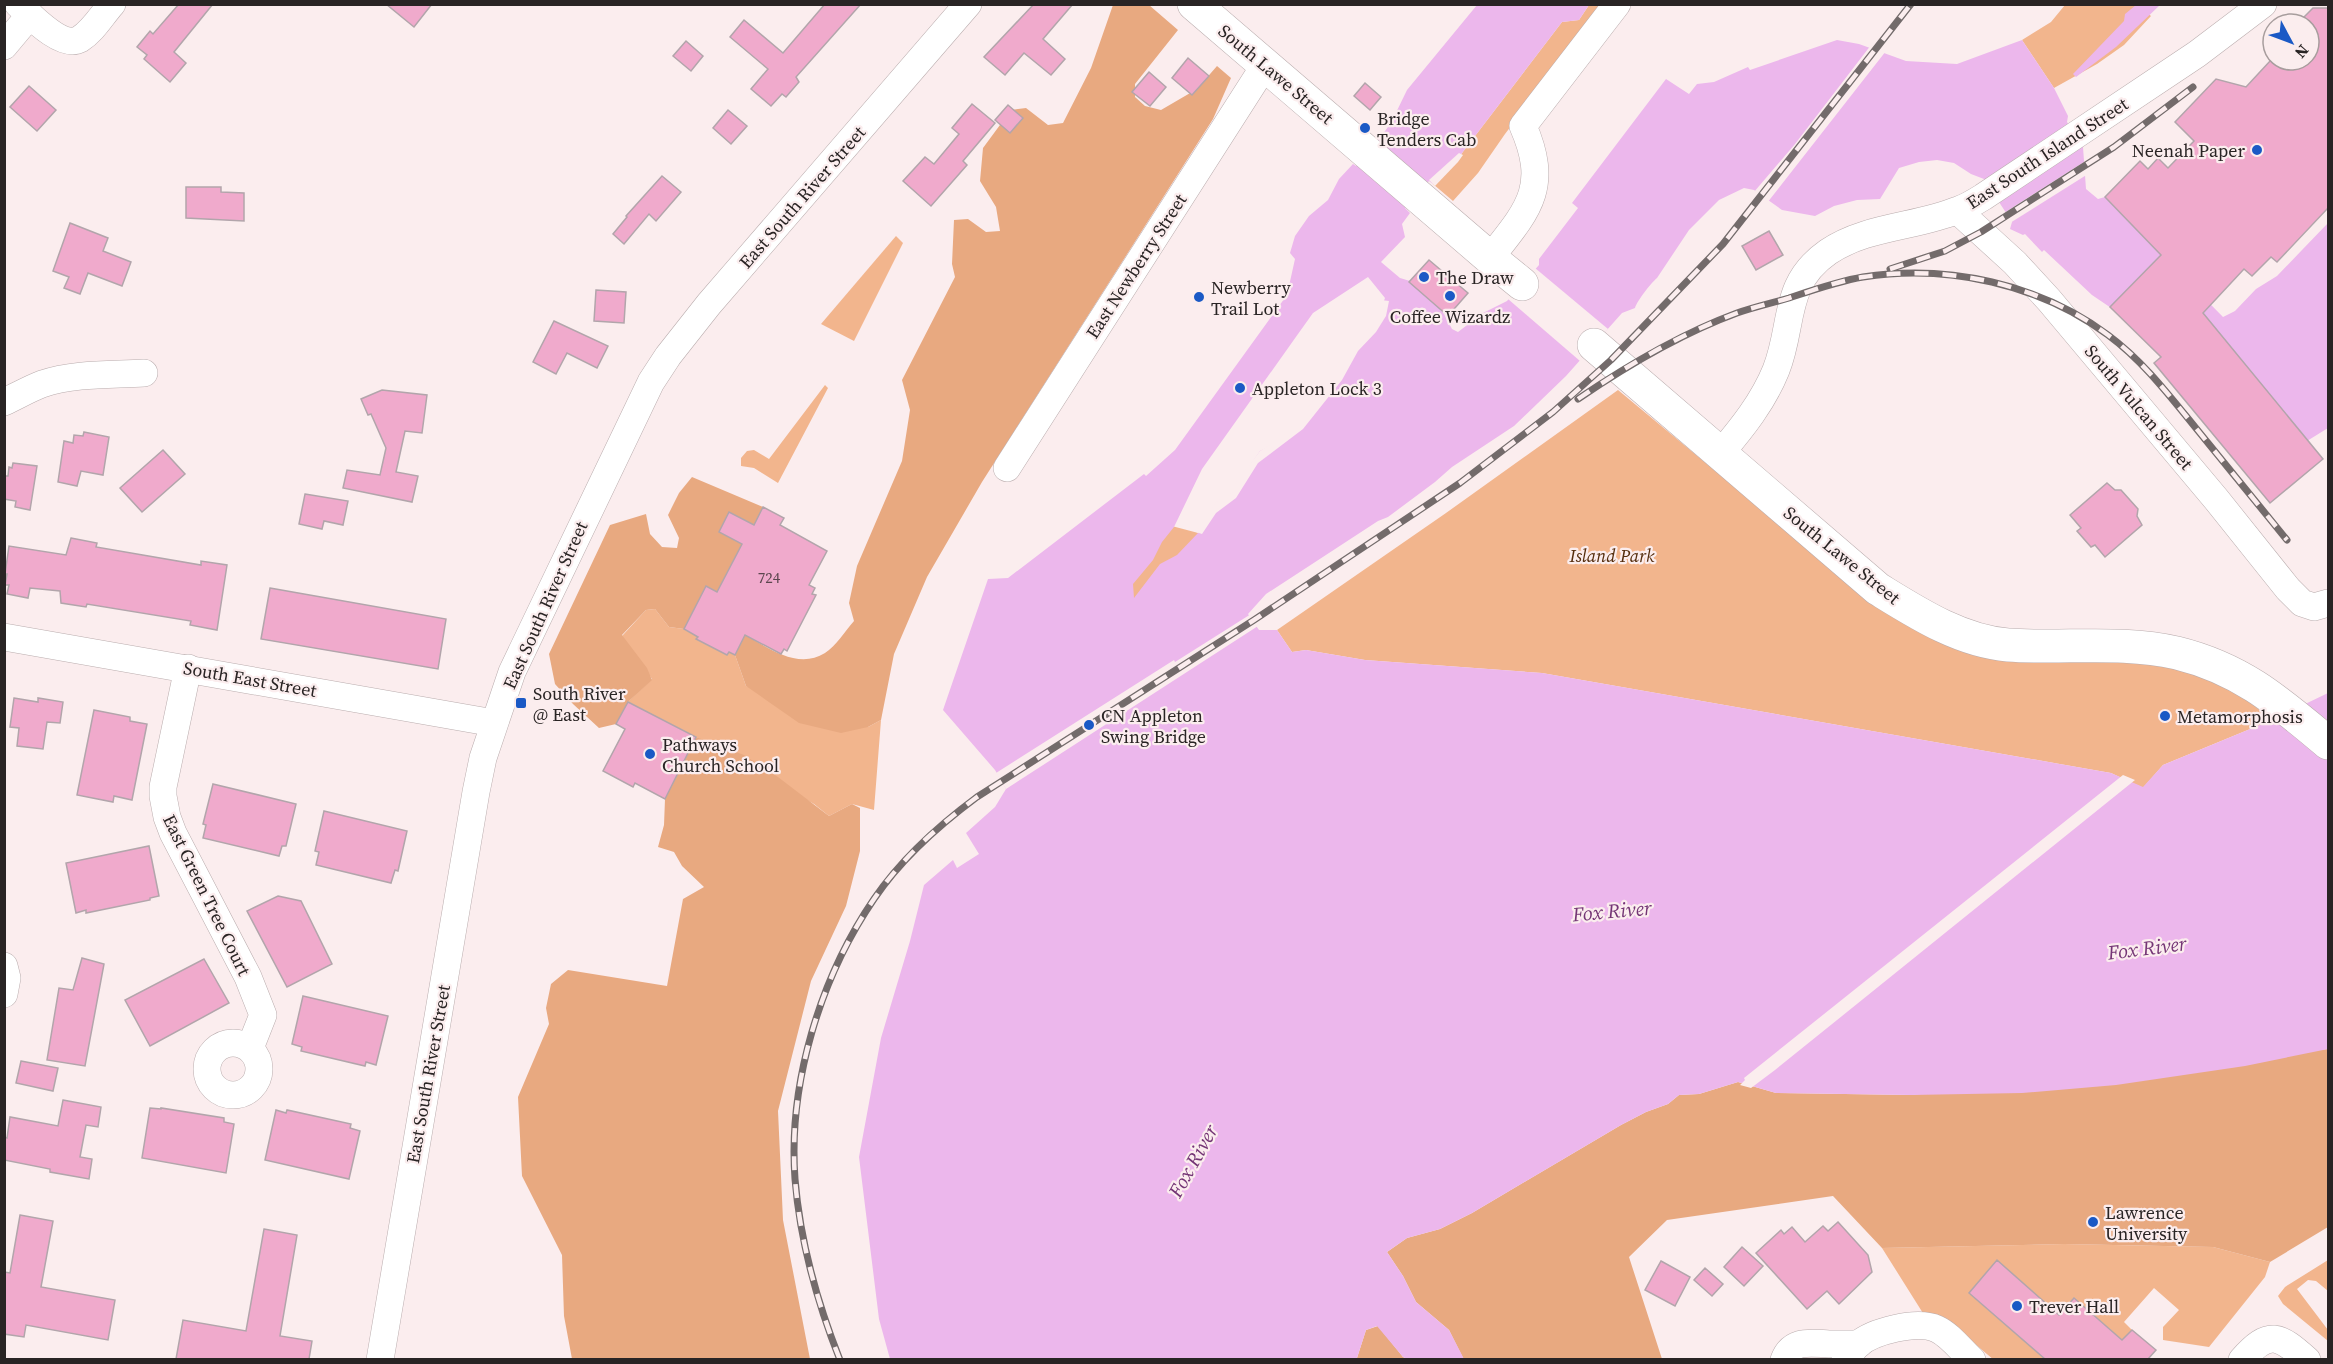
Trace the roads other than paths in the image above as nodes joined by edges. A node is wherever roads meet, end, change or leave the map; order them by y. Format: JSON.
{"nodes":[{"id":1,"x":112,"y":4,"type":"edge"},
{"id":2,"x":968,"y":4,"type":"edge"},
{"id":3,"x":1194,"y":4,"type":"edge"},
{"id":4,"x":1617,"y":4,"type":"edge"},
{"id":5,"x":2263,"y":4,"type":"edge"},
{"id":6,"x":24,"y":10,"type":"edge"},
{"id":7,"x":4,"y":46,"type":"edge"},
{"id":8,"x":1264,"y":65,"type":"junction"},
{"id":9,"x":1958,"y":211,"type":"junction"},
{"id":10,"x":1490,"y":258,"type":"junction"},
{"id":11,"x":1522,"y":284,"type":"dead end"},
{"id":12,"x":1594,"y":345,"type":"dead end"},
{"id":13,"x":144,"y":373,"type":"dead end"},
{"id":14,"x":4,"y":402,"type":"edge"},
{"id":15,"x":1720,"y":454,"type":"junction"},
{"id":16,"x":1007,"y":468,"type":"dead end"},
{"id":17,"x":2321,"y":605,"type":"edge"},
{"id":18,"x":4,"y":637,"type":"edge"},
{"id":19,"x":188,"y":668,"type":"junction"},
{"id":20,"x":494,"y":723,"type":"junction"},
{"id":21,"x":2328,"y":744,"type":"edge"},
{"id":22,"x":4,"y":966,"type":"edge"},
{"id":23,"x":4,"y":994,"type":"edge"},
{"id":24,"x":250,"y":1048,"type":"dead end"},
{"id":25,"x":1852,"y":1352,"type":"edge"},
{"id":26,"x":380,"y":1359,"type":"edge"},
{"id":27,"x":1784,"y":1359,"type":"edge"},
{"id":28,"x":1972,"y":1359,"type":"edge"},
{"id":29,"x":2242,"y":1359,"type":"edge"},
{"id":30,"x":2307,"y":1359,"type":"edge"}],
"edges":[{"from":1,"to":6,"type":"street"},
{"from":2,"to":20,"type":"street","name":"East South River Street"},
{"from":3,"to":8,"type":"main road","name":"South Lawe Street"},
{"from":4,"to":10,"type":"street"},
{"from":5,"to":9,"type":"street","name":"East South Island Street"},
{"from":6,"to":7,"type":"street"},
{"from":8,"to":10,"type":"main road","name":"South Lawe Street"},
{"from":8,"to":16,"type":"street","name":"East Newberry Street"},
{"from":9,"to":15,"type":"street","name":"East South Island Street"},
{"from":9,"to":17,"type":"street","name":"South Vulcan Street"},
{"from":10,"to":11,"type":"main road","name":"South Lawe Street"},
{"from":12,"to":15,"type":"main road","name":"South Lawe Street"},
{"from":13,"to":14,"type":"street"},
{"from":15,"to":21,"type":"main road","name":"South Lawe Street"},
{"from":18,"to":19,"type":"street","name":"South East Street"},
{"from":19,"to":20,"type":"street","name":"South East Street"},
{"from":19,"to":24,"type":"street","name":"East Green Tree Court"},
{"from":20,"to":26,"type":"street","name":"East South River Street"},
{"from":22,"to":23,"type":"street"},
{"from":25,"to":27,"type":"street"},
{"from":25,"to":28,"type":"street"},
{"from":29,"to":30,"type":"street"}]}
